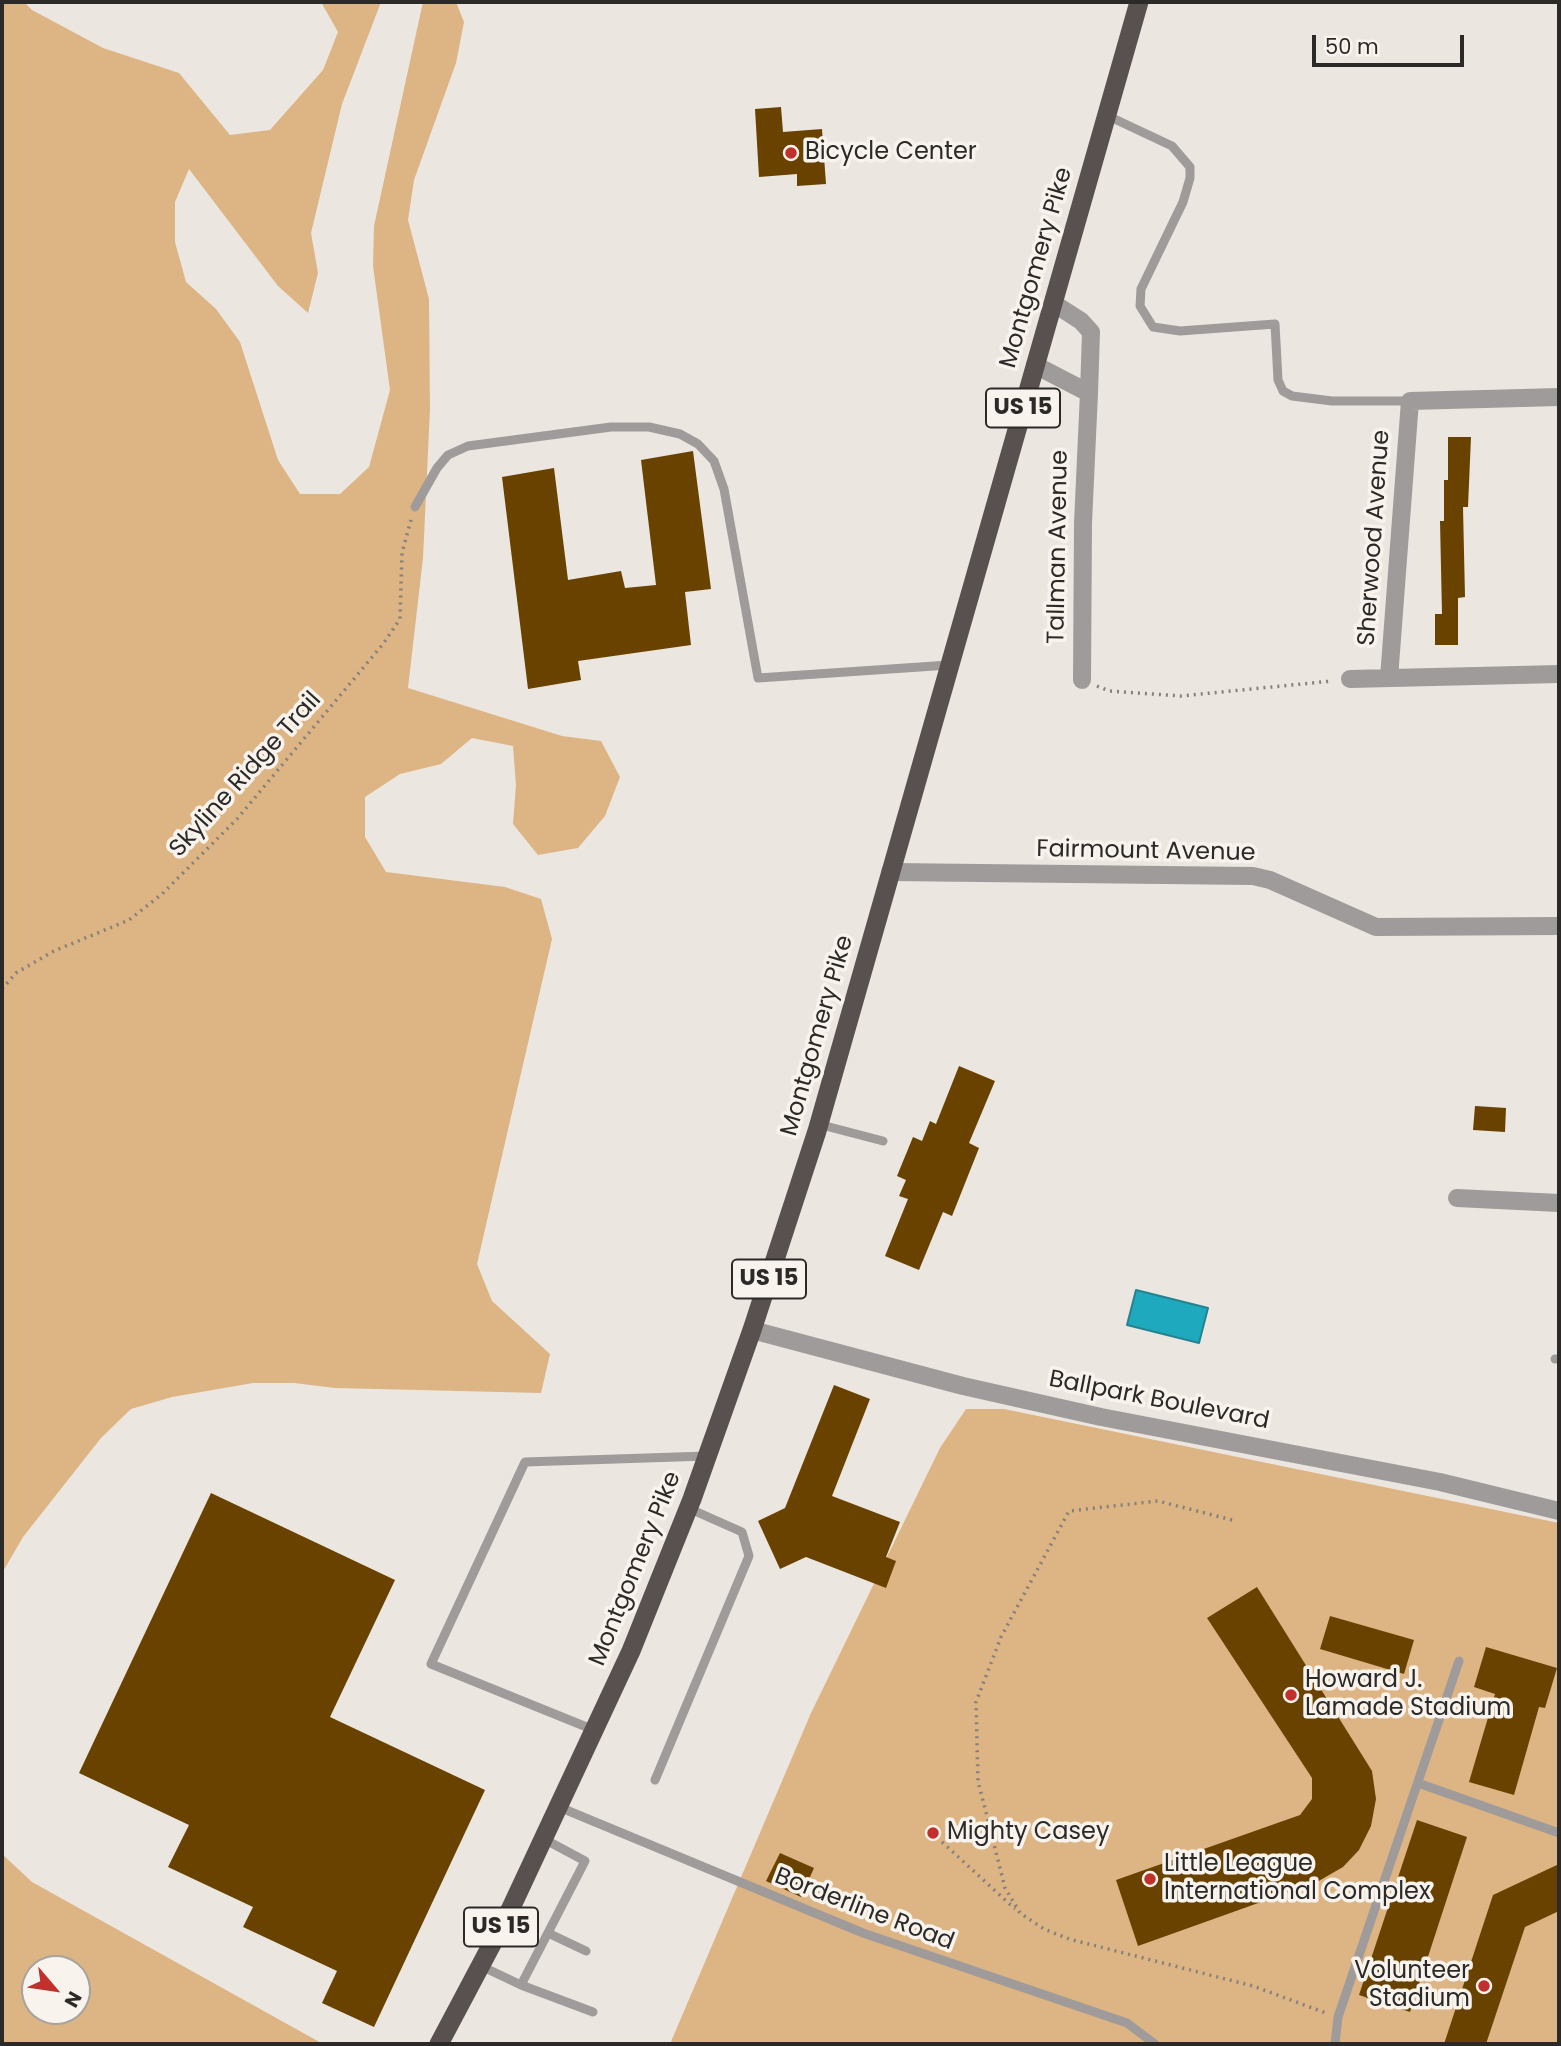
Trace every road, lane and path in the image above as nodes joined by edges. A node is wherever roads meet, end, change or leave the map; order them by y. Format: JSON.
{"nodes":[{"id":1,"x":1139,"y":2,"type":"edge"},
{"id":2,"x":1106,"y":115,"type":"junction"},
{"id":3,"x":1053,"y":303,"type":"junction"},
{"id":4,"x":1035,"y":365,"type":"junction"},
{"id":5,"x":1089,"y":393,"type":"junction"},
{"id":6,"x":1559,"y":397,"type":"edge"},
{"id":7,"x":1410,"y":401,"type":"junction"},
{"id":8,"x":415,"y":507,"type":"joint"},
{"id":9,"x":949,"y":665,"type":"junction"},
{"id":10,"x":1559,"y":674,"type":"edge"},
{"id":11,"x":1389,"y":678,"type":"junction"},
{"id":12,"x":1350,"y":679,"type":"joint"},
{"id":13,"x":1082,"y":680,"type":"joint"},
{"id":14,"x":890,"y":872,"type":"junction"},
{"id":15,"x":1559,"y":926,"type":"edge"},
{"id":16,"x":2,"y":989,"type":"edge"},
{"id":17,"x":818,"y":1124,"type":"junction"},
{"id":18,"x":883,"y":1141,"type":"dead end"},
{"id":19,"x":1457,"y":1198,"type":"dead end"},
{"id":20,"x":1559,"y":1203,"type":"edge"},
{"id":21,"x":752,"y":1330,"type":"junction"},
{"id":22,"x":707,"y":1456,"type":"junction"},
{"id":23,"x":688,"y":1508,"type":"junction"},
{"id":24,"x":1559,"y":1511,"type":"edge"},
{"id":25,"x":1232,"y":1520,"type":"dead end"},
{"id":26,"x":1459,"y":1661,"type":"dead end"},
{"id":27,"x":596,"y":1730,"type":"junction"},
{"id":28,"x":655,"y":1780,"type":"dead end"},
{"id":29,"x":1418,"y":1783,"type":"junction"},
{"id":30,"x":559,"y":1808,"type":"junction"},
{"id":31,"x":1559,"y":1833,"type":"edge"},
{"id":32,"x":544,"y":1839,"type":"junction"},
{"id":33,"x":942,"y":1842,"type":"dead end"},
{"id":34,"x":1020,"y":1913,"type":"junction"},
{"id":35,"x":548,"y":1933,"type":"junction"},
{"id":36,"x":586,"y":1951,"type":"dead end"},
{"id":37,"x":481,"y":1966,"type":"junction"},
{"id":38,"x":521,"y":1985,"type":"junction"},
{"id":39,"x":593,"y":2011,"type":"dead end"},
{"id":40,"x":1338,"y":2017,"type":"junction"},
{"id":41,"x":439,"y":2044,"type":"edge"},
{"id":42,"x":1155,"y":2044,"type":"edge"},
{"id":43,"x":1335,"y":2044,"type":"edge"}],
"edges":[{"from":1,"to":2,"type":"highway","name":"Montgomery Pike","number":"US 15"},
{"from":2,"to":3,"type":"highway","name":"Montgomery Pike","number":"US 15"},
{"from":2,"to":7,"type":"lane"},
{"from":3,"to":4,"type":"highway","name":"Montgomery Pike","number":"US 15"},
{"from":3,"to":5,"type":"street","name":"Tallman Avenue"},
{"from":4,"to":5,"type":"street"},
{"from":4,"to":9,"type":"highway","name":"Montgomery Pike","number":"US 15"},
{"from":5,"to":13,"type":"street","name":"Tallman Avenue"},
{"from":6,"to":7,"type":"street"},
{"from":7,"to":11,"type":"street","name":"Sherwood Avenue"},
{"from":8,"to":9,"type":"lane"},
{"from":8,"to":16,"type":"path","name":"Skyline Ridge Trail"},
{"from":9,"to":14,"type":"highway","name":"Montgomery Pike","number":"US 15"},
{"from":10,"to":11,"type":"street"},
{"from":11,"to":12,"type":"street"},
{"from":12,"to":13,"type":"path"},
{"from":14,"to":15,"type":"street","name":"Fairmount Avenue"},
{"from":14,"to":17,"type":"highway","name":"Montgomery Pike","number":"US 15"},
{"from":17,"to":18,"type":"lane"},
{"from":17,"to":21,"type":"highway","name":"Montgomery Pike","number":"US 15"},
{"from":19,"to":20,"type":"street"},
{"from":21,"to":22,"type":"highway","name":"Montgomery Pike","number":"US 15"},
{"from":21,"to":24,"type":"street","name":"Ballpark Boulevard"},
{"from":22,"to":23,"type":"highway","name":"Montgomery Pike","number":"US 15"},
{"from":22,"to":27,"type":"lane"},
{"from":23,"to":27,"type":"highway","name":"Montgomery Pike","number":"US 15"},
{"from":23,"to":28,"type":"lane"},
{"from":25,"to":34,"type":"path"},
{"from":26,"to":29,"type":"lane"},
{"from":27,"to":30,"type":"highway","name":"Montgomery Pike","number":"US 15"},
{"from":29,"to":31,"type":"lane"},
{"from":29,"to":40,"type":"lane"},
{"from":30,"to":32,"type":"highway","name":"Montgomery Pike","number":"US 15"},
{"from":30,"to":42,"type":"lane","name":"Borderline Road"},
{"from":32,"to":35,"type":"lane"},
{"from":32,"to":37,"type":"highway","name":"Montgomery Pike","number":"US 15"},
{"from":33,"to":34,"type":"path"},
{"from":34,"to":40,"type":"path"},
{"from":35,"to":36,"type":"lane"},
{"from":35,"to":38,"type":"lane"},
{"from":37,"to":38,"type":"lane"},
{"from":37,"to":41,"type":"highway","name":"Montgomery Pike","number":"US 15"},
{"from":38,"to":39,"type":"lane"},
{"from":40,"to":43,"type":"lane"}]}
